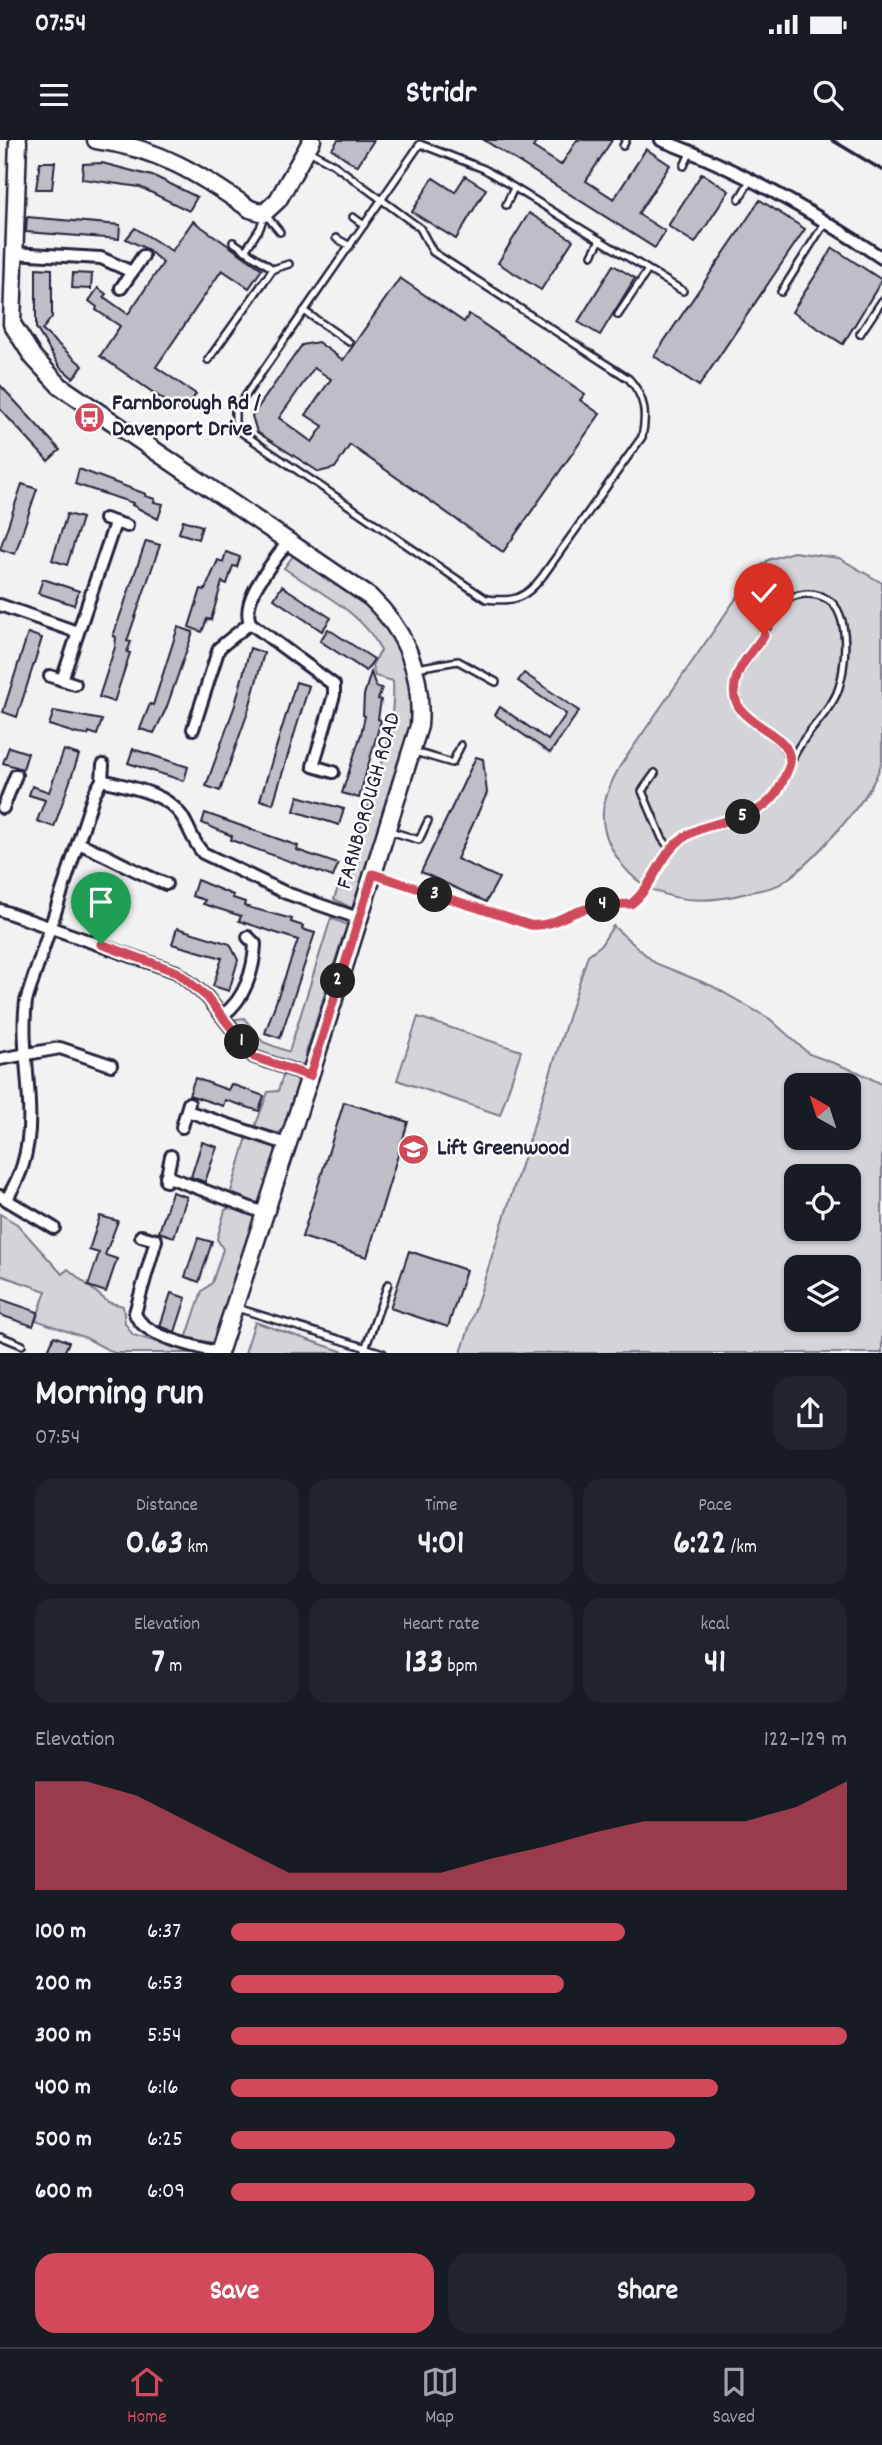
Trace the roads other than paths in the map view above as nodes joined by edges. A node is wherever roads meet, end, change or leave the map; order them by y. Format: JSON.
{"nodes":[{"id":1,"x":18,"y":140,"type":"edge"},
{"id":2,"x":96,"y":140,"type":"edge"},
{"id":3,"x":661,"y":140,"type":"edge"},
{"id":4,"x":309,"y":145,"type":"edge"},
{"id":5,"x":691,"y":151,"type":"junction"},
{"id":6,"x":684,"y":166,"type":"dead end"},
{"id":7,"x":751,"y":179,"type":"junction"},
{"id":8,"x":514,"y":188,"type":"junction"},
{"id":9,"x":739,"y":199,"type":"dead end"},
{"id":10,"x":381,"y":201,"type":"junction"},
{"id":11,"x":506,"y":205,"type":"dead end"},
{"id":12,"x":264,"y":213,"type":"junction"},
{"id":13,"x":353,"y":217,"type":"dead end"},
{"id":14,"x":826,"y":221,"type":"junction"},
{"id":15,"x":364,"y":225,"type":"junction"},
{"id":16,"x":280,"y":232,"type":"dead end"},
{"id":17,"x":336,"y":238,"type":"dead end"},
{"id":18,"x":600,"y":240,"type":"junction"},
{"id":19,"x":233,"y":242,"type":"dead end"},
{"id":20,"x":350,"y":246,"type":"junction"},
{"id":21,"x":246,"y":251,"type":"junction"},
{"id":22,"x":12,"y":253,"type":"junction"},
{"id":23,"x":592,"y":255,"type":"dead end"},
{"id":24,"x":143,"y":256,"type":"dead end"},
{"id":25,"x":882,"y":258,"type":"edge"},
{"id":26,"x":289,"y":264,"type":"dead end"},
{"id":27,"x":273,"y":269,"type":"junction"},
{"id":28,"x":648,"y":270,"type":"junction"},
{"id":29,"x":132,"y":272,"type":"junction"},
{"id":30,"x":121,"y":288,"type":"dead end"},
{"id":31,"x":683,"y":291,"type":"dead end"},
{"id":32,"x":781,"y":292,"type":"dead end"},
{"id":33,"x":882,"y":301,"type":"edge"},
{"id":34,"x":304,"y":311,"type":"junction"},
{"id":35,"x":618,"y":316,"type":"dead end"},
{"id":36,"x":6,"y":326,"type":"edge"},
{"id":37,"x":860,"y":334,"type":"dead end"},
{"id":38,"x":349,"y":342,"type":"dead end"},
{"id":39,"x":208,"y":360,"type":"dead end"},
{"id":40,"x":116,"y":522,"type":"dead end"},
{"id":41,"x":288,"y":541,"type":"junction"},
{"id":42,"x":0,"y":606,"type":"edge"},
{"id":43,"x":250,"y":623,"type":"junction"},
{"id":44,"x":77,"y":632,"type":"junction"},
{"id":45,"x":416,"y":668,"type":"junction"},
{"id":46,"x":50,"y":676,"type":"dead end"},
{"id":47,"x":62,"y":680,"type":"junction"},
{"id":48,"x":496,"y":682,"type":"dead end"},
{"id":49,"x":75,"y":684,"type":"dead end"},
{"id":50,"x":193,"y":729,"type":"dead end"},
{"id":51,"x":461,"y":746,"type":"dead end"},
{"id":52,"x":412,"y":751,"type":"junction"},
{"id":53,"x":790,"y":764,"type":"junction"},
{"id":54,"x":103,"y":765,"type":"dead end"},
{"id":55,"x":333,"y":772,"type":"dead end"},
{"id":56,"x":655,"y":773,"type":"dead end"},
{"id":57,"x":16,"y":775,"type":"dead end"},
{"id":58,"x":102,"y":780,"type":"junction"},
{"id":59,"x":5,"y":789,"type":"edge"},
{"id":60,"x":3,"y":808,"type":"dead end"},
{"id":61,"x":428,"y":821,"type":"dead end"},
{"id":62,"x":387,"y":830,"type":"junction"},
{"id":63,"x":78,"y":843,"type":"junction"},
{"id":64,"x":670,"y":849,"type":"junction"},
{"id":65,"x":373,"y":874,"type":"junction"},
{"id":66,"x":166,"y":884,"type":"dead end"},
{"id":67,"x":0,"y":910,"type":"edge"},
{"id":68,"x":358,"y":918,"type":"junction"},
{"id":69,"x":50,"y":927,"type":"junction"},
{"id":70,"x":248,"y":937,"type":"dead end"},
{"id":71,"x":223,"y":1015,"type":"junction"},
{"id":72,"x":24,"y":1054,"type":"junction"},
{"id":73,"x":0,"y":1059,"type":"edge"},
{"id":74,"x":111,"y":1066,"type":"dead end"},
{"id":75,"x":310,"y":1076,"type":"junction"},
{"id":76,"x":181,"y":1127,"type":"dead end"},
{"id":77,"x":286,"y":1144,"type":"junction"},
{"id":78,"x":172,"y":1156,"type":"dead end"},
{"id":79,"x":4,"y":1198,"type":"edge"},
{"id":80,"x":264,"y":1213,"type":"junction"},
{"id":81,"x":54,"y":1228,"type":"dead end"},
{"id":82,"x":141,"y":1236,"type":"dead end"},
{"id":83,"x":388,"y":1284,"type":"dead end"},
{"id":84,"x":234,"y":1307,"type":"junction"},
{"id":85,"x":0,"y":1336,"type":"edge"},
{"id":86,"x":22,"y":1345,"type":"dead end"},
{"id":87,"x":365,"y":1349,"type":"junction"},
{"id":88,"x":218,"y":1353,"type":"edge"},
{"id":89,"x":383,"y":1353,"type":"edge"}],
"edges":[{"from":1,"to":22,"type":"street","name":"FARNBOROUGH ROAD"},
{"from":2,"to":12,"type":"street"},
{"from":3,"to":5,"type":"street"},
{"from":4,"to":10,"type":"lane"},
{"from":4,"to":12,"type":"street"},
{"from":5,"to":6,"type":"lane"},
{"from":5,"to":7,"type":"street"},
{"from":7,"to":9,"type":"lane"},
{"from":7,"to":14,"type":"street"},
{"from":8,"to":10,"type":"lane"},
{"from":8,"to":11,"type":"lane"},
{"from":8,"to":18,"type":"lane"},
{"from":10,"to":15,"type":"lane"},
{"from":10,"to":34,"type":"lane"},
{"from":12,"to":16,"type":"lane"},
{"from":12,"to":21,"type":"lane"},
{"from":13,"to":15,"type":"lane"},
{"from":14,"to":25,"type":"street"},
{"from":14,"to":32,"type":"lane"},
{"from":15,"to":20,"type":"lane"},
{"from":17,"to":20,"type":"lane"},
{"from":18,"to":23,"type":"lane"},
{"from":18,"to":28,"type":"lane"},
{"from":19,"to":21,"type":"lane"},
{"from":20,"to":34,"type":"lane"},
{"from":21,"to":27,"type":"lane"},
{"from":22,"to":29,"type":"street"},
{"from":22,"to":36,"type":"street","name":"FARNBOROUGH ROAD"},
{"from":24,"to":29,"type":"street"},
{"from":26,"to":27,"type":"lane"},
{"from":27,"to":39,"type":"lane"},
{"from":28,"to":31,"type":"lane"},
{"from":28,"to":35,"type":"lane"},
{"from":29,"to":30,"type":"street"},
{"from":33,"to":37,"type":"lane"},
{"from":34,"to":38,"type":"lane"},
{"from":36,"to":41,"type":"street","name":"FARNBOROUGH ROAD"},
{"from":40,"to":44,"type":"street"},
{"from":41,"to":43,"type":"street"},
{"from":41,"to":45,"type":"street","name":"FARNBOROUGH ROAD"},
{"from":42,"to":44,"type":"street"},
{"from":43,"to":50,"type":"street"},
{"from":43,"to":55,"type":"street"},
{"from":44,"to":47,"type":"street"},
{"from":45,"to":48,"type":"lane"},
{"from":45,"to":52,"type":"street","name":"FARNBOROUGH ROAD"},
{"from":46,"to":47,"type":"street"},
{"from":47,"to":49,"type":"street"},
{"from":51,"to":52,"type":"lane"},
{"from":52,"to":62,"type":"street","name":"FARNBOROUGH ROAD"},
{"from":53,"to":53,"type":"lane"},
{"from":53,"to":64,"type":"lane"},
{"from":54,"to":58,"type":"street"},
{"from":56,"to":64,"type":"lane"},
{"from":57,"to":59,"type":"street"},
{"from":58,"to":63,"type":"street"},
{"from":58,"to":68,"type":"street"},
{"from":59,"to":60,"type":"street"},
{"from":61,"to":62,"type":"lane"},
{"from":62,"to":65,"type":"street","name":"FARNBOROUGH ROAD"},
{"from":63,"to":66,"type":"street"},
{"from":63,"to":69,"type":"street"},
{"from":64,"to":65,"type":"lane"},
{"from":65,"to":68,"type":"street","name":"FARNBOROUGH ROAD"},
{"from":67,"to":69,"type":"street"},
{"from":68,"to":75,"type":"street","name":"FARNBOROUGH ROAD"},
{"from":69,"to":71,"type":"street"},
{"from":69,"to":72,"type":"street"},
{"from":70,"to":71,"type":"street"},
{"from":71,"to":75,"type":"street"},
{"from":72,"to":73,"type":"street"},
{"from":72,"to":74,"type":"street"},
{"from":72,"to":79,"type":"street"},
{"from":75,"to":77,"type":"street","name":"FARNBOROUGH ROAD"},
{"from":76,"to":77,"type":"street"},
{"from":77,"to":80,"type":"street","name":"FARNBOROUGH ROAD"},
{"from":78,"to":80,"type":"street"},
{"from":79,"to":81,"type":"street"},
{"from":80,"to":84,"type":"street","name":"FARNBOROUGH ROAD"},
{"from":82,"to":88,"type":"street"},
{"from":83,"to":87,"type":"lane"},
{"from":84,"to":87,"type":"lane"},
{"from":84,"to":88,"type":"street","name":"FARNBOROUGH ROAD"},
{"from":85,"to":86,"type":"lane"},
{"from":87,"to":89,"type":"lane"}]}
